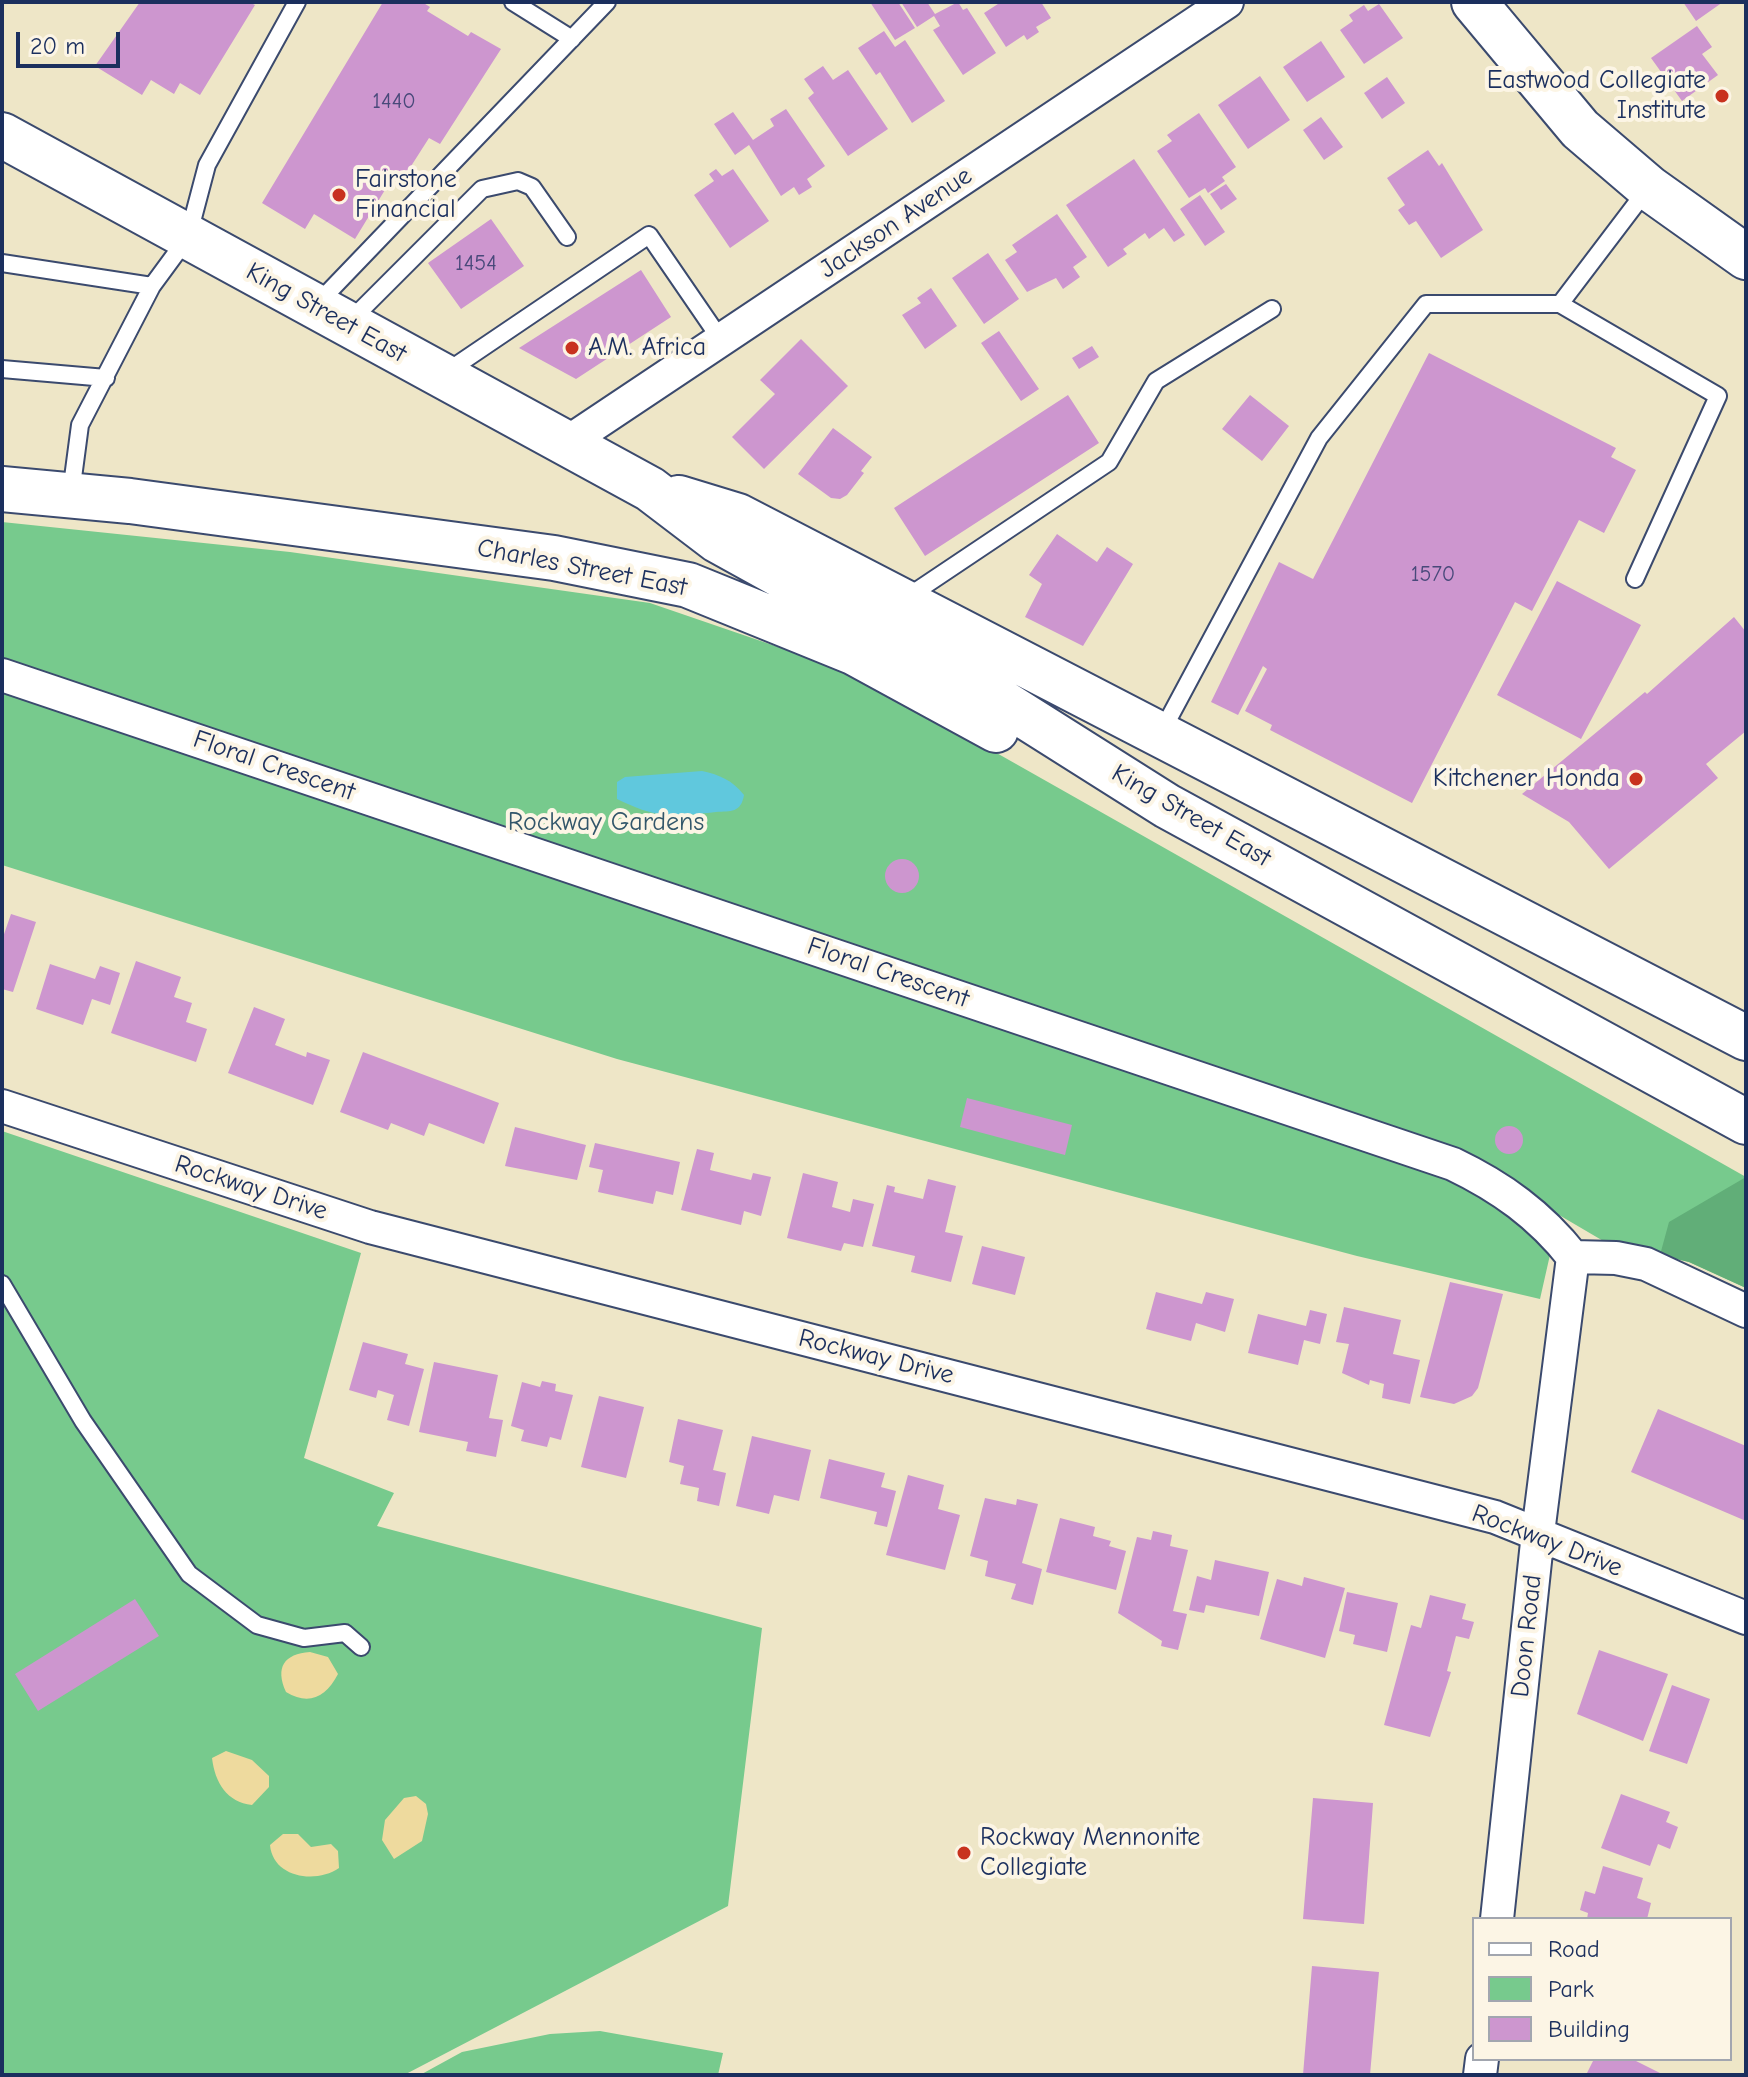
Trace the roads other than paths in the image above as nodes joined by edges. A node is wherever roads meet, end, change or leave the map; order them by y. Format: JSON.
{"nodes":[{"id":1,"x":297,"y":2,"type":"edge"},
{"id":2,"x":513,"y":2,"type":"edge"},
{"id":3,"x":607,"y":2,"type":"edge"},
{"id":4,"x":1227,"y":2,"type":"edge"},
{"id":5,"x":1474,"y":2,"type":"edge"},
{"id":6,"x":572,"y":39,"type":"junction"},
{"id":7,"x":2,"y":135,"type":"edge"},
{"id":8,"x":1649,"y":188,"type":"junction"},
{"id":9,"x":188,"y":237,"type":"junction"},
{"id":10,"x":567,"y":237,"type":"dead end"},
{"id":11,"x":1746,"y":257,"type":"edge"},
{"id":12,"x":2,"y":263,"type":"edge"},
{"id":13,"x":152,"y":286,"type":"junction"},
{"id":14,"x":1560,"y":304,"type":"junction"},
{"id":15,"x":1272,"y":309,"type":"dead end"},
{"id":16,"x":330,"y":316,"type":"junction"},
{"id":17,"x":721,"y":340,"type":"junction"},
{"id":18,"x":2,"y":369,"type":"edge"},
{"id":19,"x":441,"y":376,"type":"junction"},
{"id":20,"x":106,"y":378,"type":"junction"},
{"id":21,"x":565,"y":444,"type":"junction"},
{"id":22,"x":2,"y":489,"type":"edge"},
{"id":23,"x":650,"y":489,"type":"junction"},
{"id":24,"x":71,"y":495,"type":"junction"},
{"id":25,"x":1635,"y":579,"type":"dead end"},
{"id":26,"x":902,"y":601,"type":"junction"},
{"id":27,"x":2,"y":675,"type":"edge"},
{"id":28,"x":1160,"y":734,"type":"junction"},
{"id":29,"x":1167,"y":806,"type":"junction"},
{"id":30,"x":1746,"y":1038,"type":"edge"},
{"id":31,"x":2,"y":1106,"type":"edge"},
{"id":32,"x":1746,"y":1122,"type":"edge"},
{"id":33,"x":1573,"y":1257,"type":"junction"},
{"id":34,"x":2,"y":1284,"type":"edge"},
{"id":35,"x":8,"y":1308,"type":"edge"},
{"id":36,"x":1746,"y":1311,"type":"edge"},
{"id":37,"x":1538,"y":1533,"type":"junction"},
{"id":38,"x":1746,"y":1618,"type":"edge"},
{"id":39,"x":361,"y":1647,"type":"dead end"},
{"id":40,"x":1497,"y":1917,"type":"edge"}],
"edges":[{"from":1,"to":9,"type":"lane"},
{"from":2,"to":6,"type":"lane"},
{"from":3,"to":6,"type":"lane"},
{"from":4,"to":17,"type":"street","name":"Jackson Avenue"},
{"from":5,"to":8,"type":"main road"},
{"from":6,"to":16,"type":"lane"},
{"from":7,"to":9,"type":"main road","name":"King Street East"},
{"from":8,"to":11,"type":"main road"},
{"from":8,"to":14,"type":"lane"},
{"from":9,"to":13,"type":"lane"},
{"from":9,"to":16,"type":"main road","name":"King Street East"},
{"from":10,"to":16,"type":"lane"},
{"from":12,"to":13,"type":"lane"},
{"from":13,"to":20,"type":"lane"},
{"from":14,"to":25,"type":"lane"},
{"from":14,"to":28,"type":"lane"},
{"from":15,"to":26,"type":"lane"},
{"from":16,"to":19,"type":"main road","name":"King Street East"},
{"from":17,"to":19,"type":"lane"},
{"from":17,"to":21,"type":"street","name":"Jackson Avenue"},
{"from":18,"to":20,"type":"lane"},
{"from":19,"to":21,"type":"main road","name":"King Street East"},
{"from":20,"to":24,"type":"lane"},
{"from":21,"to":23,"type":"main road","name":"King Street East"},
{"from":22,"to":24,"type":"main road","name":"Charles Street East"},
{"from":23,"to":26,"type":"main road","name":"King Street East"},
{"from":23,"to":29,"type":"main road","name":"King Street East"},
{"from":24,"to":29,"type":"main road","name":"Charles Street East"},
{"from":26,"to":28,"type":"main road","name":"King Street East"},
{"from":27,"to":33,"type":"street","name":"Floral Crescent"},
{"from":28,"to":30,"type":"main road","name":"King Street East"},
{"from":29,"to":32,"type":"main road","name":"King Street East"},
{"from":31,"to":37,"type":"street","name":"Rockway Drive"},
{"from":33,"to":36,"type":"street"},
{"from":33,"to":37,"type":"street","name":"Doon Road"},
{"from":34,"to":35,"type":"lane"},
{"from":35,"to":39,"type":"lane"},
{"from":37,"to":38,"type":"street","name":"Rockway Drive"},
{"from":37,"to":40,"type":"street","name":"Doon Road"}]}
